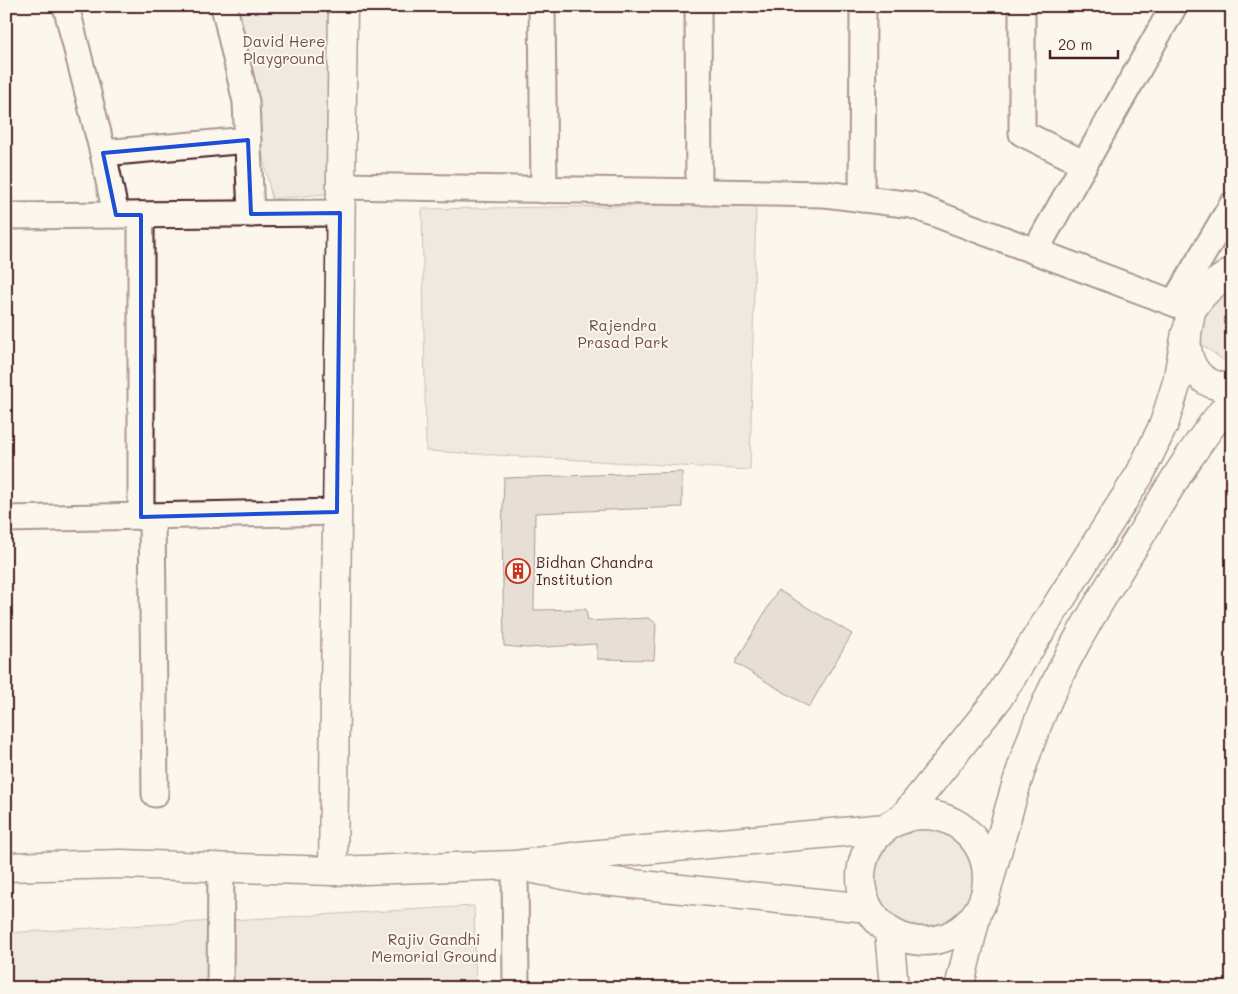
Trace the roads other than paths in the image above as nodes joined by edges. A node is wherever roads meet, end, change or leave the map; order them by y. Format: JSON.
{"nodes":[{"id":1,"x":66,"y":6,"type":"edge"},
{"id":2,"x":224,"y":6,"type":"edge"},
{"id":3,"x":342,"y":6,"type":"edge"},
{"id":4,"x":542,"y":6,"type":"edge"},
{"id":5,"x":698,"y":6,"type":"edge"},
{"id":6,"x":863,"y":6,"type":"edge"},
{"id":7,"x":1022,"y":6,"type":"edge"},
{"id":8,"x":1174,"y":6,"type":"edge"},
{"id":9,"x":248,"y":140,"type":"junction"},
{"id":10,"x":103,"y":153,"type":"junction"},
{"id":11,"x":1085,"y":164,"type":"junction"},
{"id":12,"x":341,"y":186,"type":"junction"},
{"id":13,"x":544,"y":190,"type":"junction"},
{"id":14,"x":699,"y":192,"type":"junction"},
{"id":15,"x":862,"y":199,"type":"junction"},
{"id":16,"x":1232,"y":205,"type":"edge"},
{"id":17,"x":340,"y":213,"type":"junction"},
{"id":18,"x":252,"y":214,"type":"junction"},
{"id":19,"x":116,"y":215,"type":"junction"},
{"id":20,"x":141,"y":215,"type":"junction"},
{"id":21,"x":6,"y":216,"type":"edge"},
{"id":22,"x":1035,"y":251,"type":"junction"},
{"id":23,"x":1232,"y":272,"type":"edge"},
{"id":24,"x":1184,"y":315,"type":"junction"},
{"id":25,"x":1232,"y":388,"type":"edge"},
{"id":26,"x":1232,"y":400,"type":"edge"},
{"id":27,"x":337,"y":512,"type":"junction"},
{"id":28,"x":146,"y":516,"type":"junction"},
{"id":29,"x":6,"y":519,"type":"edge"},
{"id":30,"x":155,"y":794,"type":"dead end"},
{"id":31,"x":894,"y":824,"type":"junction"},
{"id":32,"x":515,"y":865,"type":"junction"},
{"id":33,"x":6,"y":867,"type":"edge"},
{"id":34,"x":221,"y":867,"type":"junction"},
{"id":35,"x":333,"y":871,"type":"junction"},
{"id":36,"x":981,"y":905,"type":"junction"},
{"id":37,"x":868,"y":908,"type":"junction"},
{"id":38,"x":889,"y":930,"type":"junction"},
{"id":39,"x":220,"y":988,"type":"edge"},
{"id":40,"x":516,"y":988,"type":"edge"},
{"id":41,"x":894,"y":988,"type":"edge"},
{"id":42,"x":960,"y":988,"type":"edge"}],
"edges":[{"from":1,"to":10,"type":"street"},
{"from":2,"to":9,"type":"street"},
{"from":3,"to":12,"type":"street"},
{"from":4,"to":13,"type":"street"},
{"from":5,"to":14,"type":"street"},
{"from":6,"to":15,"type":"street"},
{"from":7,"to":11,"type":"street"},
{"from":8,"to":11,"type":"street"},
{"from":9,"to":10,"type":"street"},
{"from":9,"to":18,"type":"street"},
{"from":10,"to":19,"type":"street"},
{"from":11,"to":22,"type":"street"},
{"from":12,"to":13,"type":"street"},
{"from":12,"to":17,"type":"street"},
{"from":13,"to":14,"type":"street"},
{"from":14,"to":15,"type":"street"},
{"from":15,"to":22,"type":"street"},
{"from":16,"to":24,"type":"street"},
{"from":17,"to":18,"type":"street"},
{"from":17,"to":27,"type":"street"},
{"from":18,"to":20,"type":"street"},
{"from":19,"to":20,"type":"street"},
{"from":19,"to":21,"type":"street"},
{"from":20,"to":28,"type":"street"},
{"from":22,"to":24,"type":"street"},
{"from":23,"to":24,"type":"street"},
{"from":24,"to":25,"type":"street"},
{"from":24,"to":31,"type":"street"},
{"from":26,"to":36,"type":"street"},
{"from":27,"to":28,"type":"street"},
{"from":27,"to":35,"type":"street"},
{"from":28,"to":29,"type":"street"},
{"from":28,"to":30,"type":"street"},
{"from":31,"to":32,"type":"street"},
{"from":31,"to":36,"type":"street"},
{"from":31,"to":37,"type":"street"},
{"from":32,"to":35,"type":"street"},
{"from":32,"to":37,"type":"street"},
{"from":32,"to":40,"type":"street"},
{"from":33,"to":34,"type":"street"},
{"from":34,"to":35,"type":"street"},
{"from":34,"to":39,"type":"street"},
{"from":36,"to":38,"type":"street"},
{"from":36,"to":42,"type":"street"},
{"from":37,"to":38,"type":"street"},
{"from":38,"to":41,"type":"street"}]}
